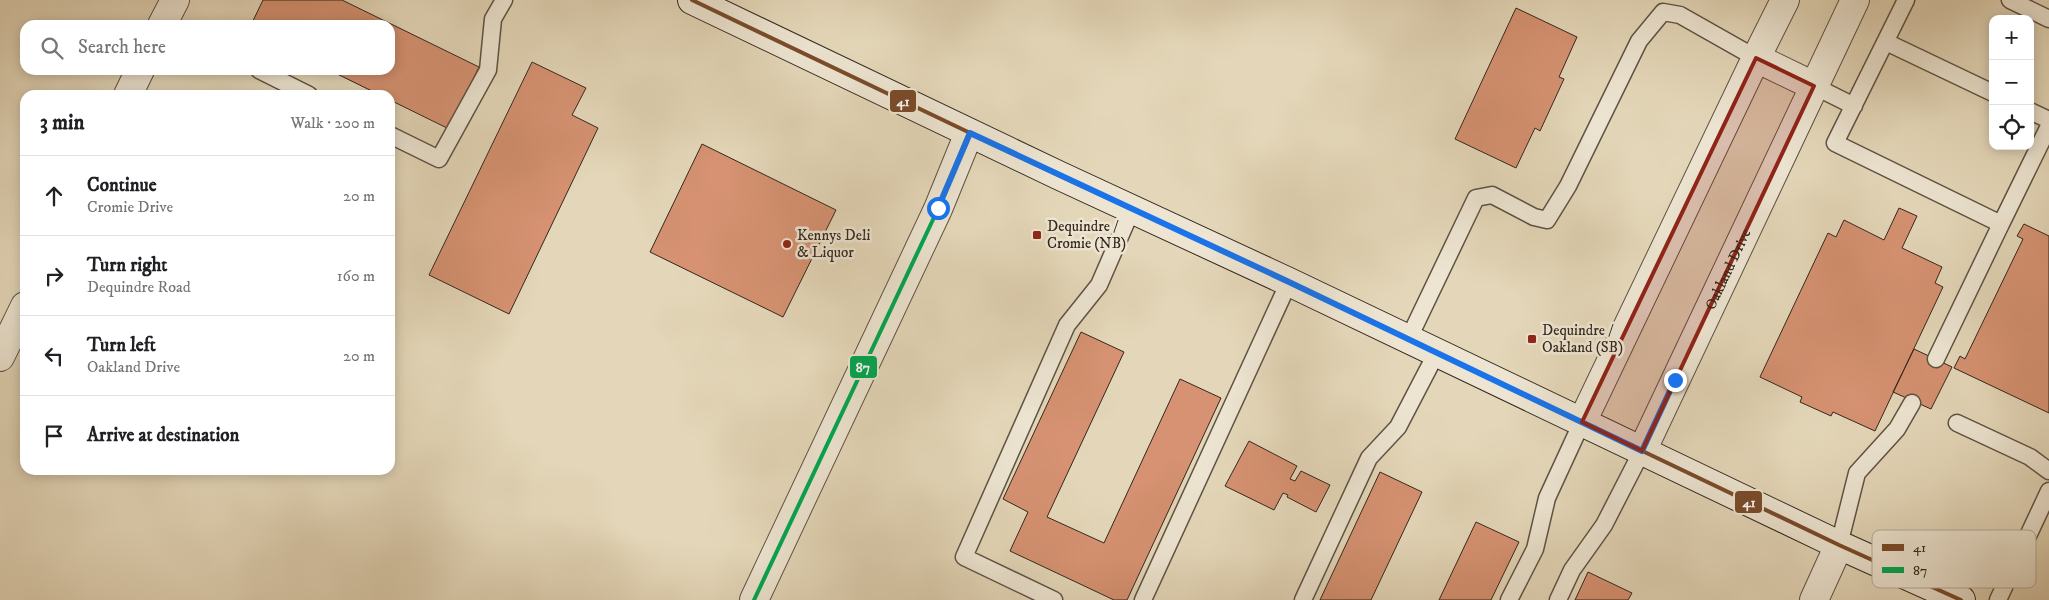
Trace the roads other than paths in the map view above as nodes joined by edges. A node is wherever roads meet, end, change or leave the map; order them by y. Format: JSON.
{"nodes":[{"id":1,"x":504,"y":0,"type":"edge"},
{"id":2,"x":692,"y":0,"type":"edge"},
{"id":3,"x":1785,"y":0,"type":"edge"},
{"id":4,"x":1854,"y":0,"type":"edge"},
{"id":5,"x":1906,"y":0,"type":"edge"},
{"id":6,"x":2010,"y":0,"type":"edge"},
{"id":7,"x":2049,"y":19,"type":"edge"},
{"id":8,"x":1886,"y":42,"type":"junction"},
{"id":9,"x":1756,"y":58,"type":"junction"},
{"id":10,"x":138,"y":75,"type":"edge"},
{"id":11,"x":269,"y":75,"type":"edge"},
{"id":12,"x":1814,"y":86,"type":"junction"},
{"id":13,"x":130,"y":90,"type":"edge"},
{"id":14,"x":299,"y":90,"type":"edge"},
{"id":15,"x":1989,"y":91,"type":"edge"},
{"id":16,"x":1854,"y":106,"type":"junction"},
{"id":17,"x":2034,"y":113,"type":"edge"},
{"id":18,"x":2049,"y":120,"type":"edge"},
{"id":19,"x":2049,"y":126,"type":"edge"},
{"id":20,"x":970,"y":133,"type":"junction"},
{"id":21,"x":395,"y":137,"type":"edge"},
{"id":22,"x":1132,"y":209,"type":"junction"},
{"id":23,"x":2001,"y":224,"type":"junction"},
{"id":24,"x":1289,"y":282,"type":"junction"},
{"id":25,"x":20,"y":316,"type":"edge"},
{"id":26,"x":1408,"y":340,"type":"junction"},
{"id":27,"x":1436,"y":354,"type":"junction"},
{"id":28,"x":0,"y":357,"type":"edge"},
{"id":29,"x":1936,"y":359,"type":"dead end"},
{"id":30,"x":1912,"y":403,"type":"dead end"},
{"id":31,"x":1582,"y":422,"type":"junction"},
{"id":32,"x":1957,"y":423,"type":"dead end"},
{"id":33,"x":1642,"y":451,"type":"junction"},
{"id":34,"x":2049,"y":471,"type":"edge"},
{"id":35,"x":2049,"y":491,"type":"edge"},
{"id":36,"x":2031,"y":530,"type":"edge"},
{"id":37,"x":1839,"y":545,"type":"junction"},
{"id":38,"x":1872,"y":563,"type":"edge"},
{"id":39,"x":2004,"y":588,"type":"edge"},
{"id":40,"x":1929,"y":593,"type":"edge"},
{"id":41,"x":754,"y":600,"type":"edge"},
{"id":42,"x":1054,"y":600,"type":"edge"},
{"id":43,"x":1143,"y":600,"type":"edge"},
{"id":44,"x":1303,"y":600,"type":"edge"},
{"id":45,"x":1509,"y":600,"type":"edge"},
{"id":46,"x":1558,"y":600,"type":"edge"},
{"id":47,"x":1814,"y":600,"type":"edge"},
{"id":48,"x":1961,"y":600,"type":"edge"},
{"id":49,"x":1998,"y":600,"type":"edge"}],
"edges":[{"from":1,"to":21,"type":"lane"},
{"from":2,"to":20,"type":"street"},
{"from":3,"to":9,"type":"street"},
{"from":4,"to":12,"type":"street","name":"Oakland Drive"},
{"from":5,"to":8,"type":"lane"},
{"from":6,"to":7,"type":"lane"},
{"from":8,"to":15,"type":"lane"},
{"from":8,"to":16,"type":"lane"},
{"from":9,"to":12,"type":"street"},
{"from":9,"to":26,"type":"lane"},
{"from":9,"to":31,"type":"street"},
{"from":10,"to":13,"type":"street"},
{"from":11,"to":14,"type":"lane"},
{"from":12,"to":16,"type":"lane"},
{"from":12,"to":33,"type":"street","name":"Oakland Drive"},
{"from":16,"to":23,"type":"lane"},
{"from":17,"to":18,"type":"lane"},
{"from":19,"to":23,"type":"lane"},
{"from":20,"to":22,"type":"street"},
{"from":20,"to":41,"type":"street"},
{"from":22,"to":24,"type":"street"},
{"from":22,"to":42,"type":"lane"},
{"from":23,"to":29,"type":"lane"},
{"from":24,"to":26,"type":"street"},
{"from":24,"to":43,"type":"lane"},
{"from":25,"to":28,"type":"street"},
{"from":26,"to":27,"type":"street"},
{"from":27,"to":31,"type":"street"},
{"from":27,"to":44,"type":"lane"},
{"from":30,"to":37,"type":"lane"},
{"from":31,"to":33,"type":"street"},
{"from":31,"to":45,"type":"lane"},
{"from":32,"to":34,"type":"lane"},
{"from":33,"to":37,"type":"street"},
{"from":33,"to":46,"type":"lane"},
{"from":35,"to":36,"type":"lane"},
{"from":37,"to":38,"type":"street"},
{"from":37,"to":47,"type":"street"},
{"from":39,"to":49,"type":"lane"},
{"from":40,"to":48,"type":"street"}]}
